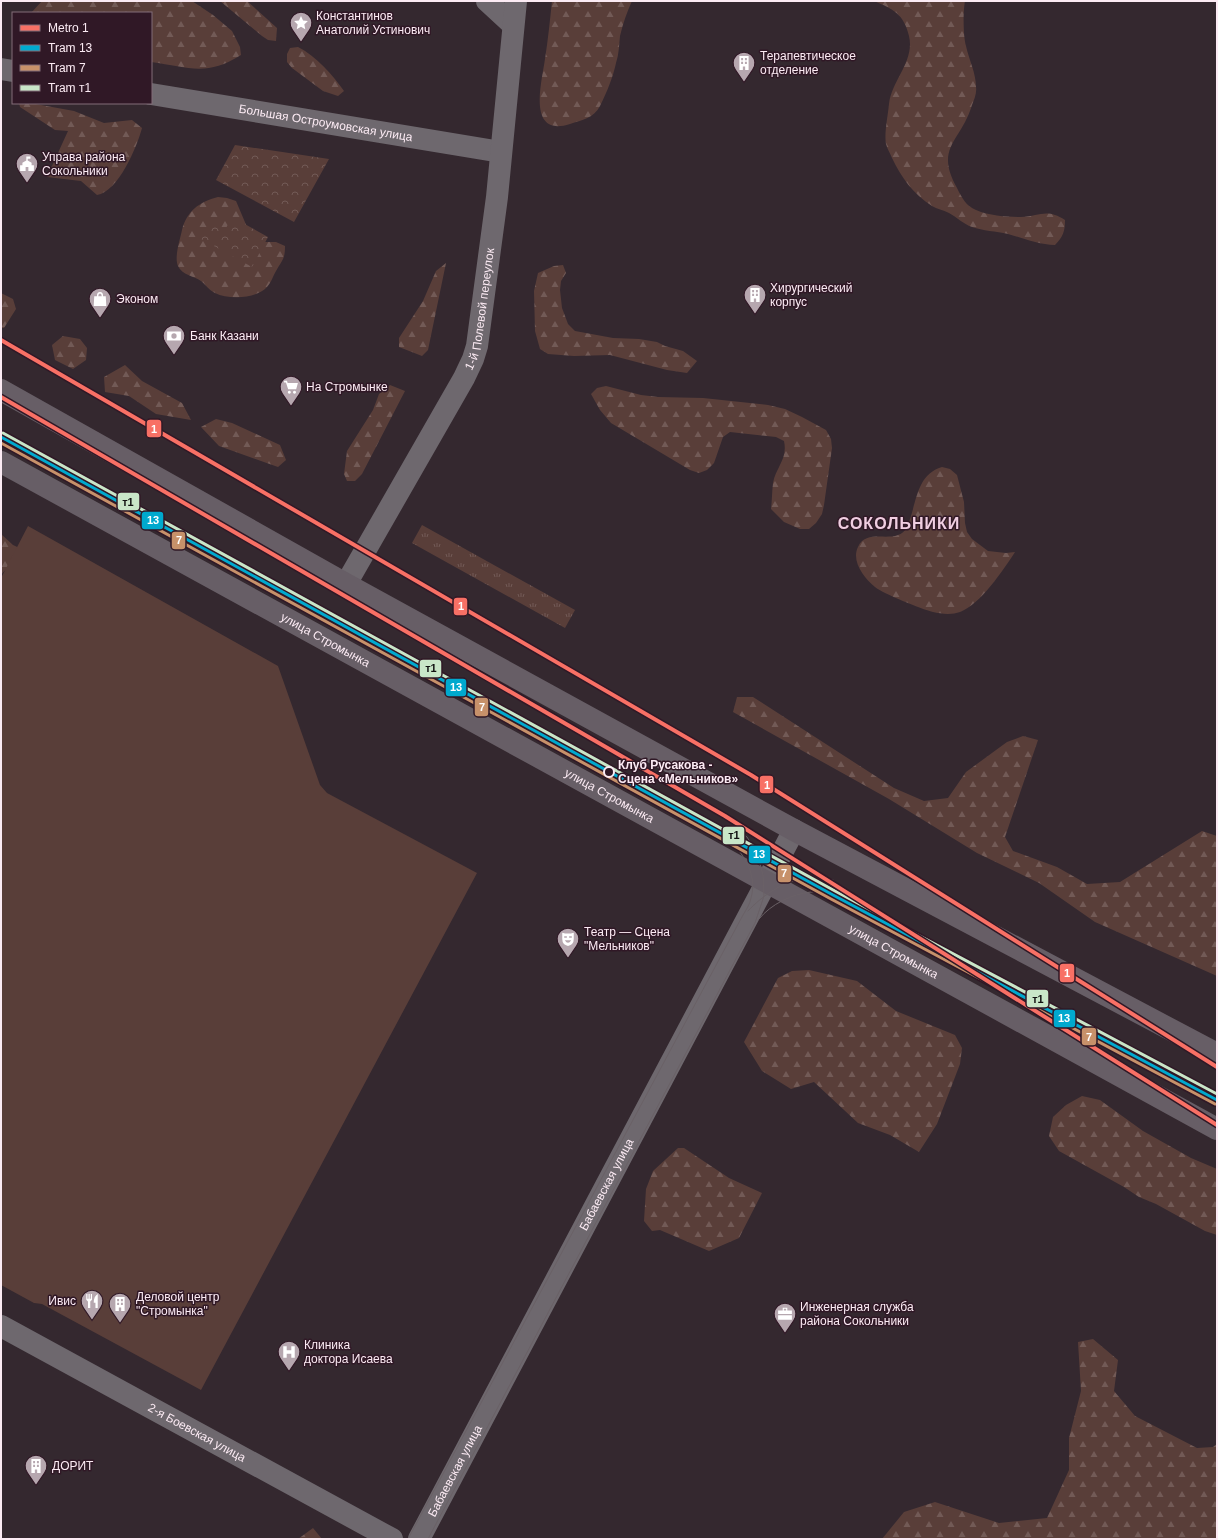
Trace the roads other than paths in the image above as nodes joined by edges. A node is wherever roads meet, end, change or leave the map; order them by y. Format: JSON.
{"nodes":[{"id":1,"x":488,"y":1,"type":"edge"},
{"id":2,"x":516,"y":1,"type":"edge"},
{"id":3,"x":513,"y":25,"type":"junction"},
{"id":4,"x":1,"y":69,"type":"edge"},
{"id":5,"x":12,"y":71,"type":"edge"},
{"id":6,"x":152,"y":94,"type":"edge"},
{"id":7,"x":501,"y":152,"type":"junction"},
{"id":8,"x":1,"y":390,"type":"edge"},
{"id":9,"x":1,"y":462,"type":"edge"},
{"id":10,"x":346,"y":584,"type":"junction"},
{"id":11,"x":794,"y":830,"type":"junction"},
{"id":12,"x":766,"y":882,"type":"junction"},
{"id":13,"x":1217,"y":1054,"type":"edge"},
{"id":14,"x":1217,"y":1129,"type":"edge"},
{"id":15,"x":1,"y":1326,"type":"edge"},
{"id":16,"x":392,"y":1539,"type":"edge"},
{"id":17,"x":419,"y":1539,"type":"edge"}],
"edges":[{"from":1,"to":3,"type":"street"},
{"from":2,"to":3,"type":"street","name":"1-й Полевой переулок"},
{"from":3,"to":7,"type":"street","name":"1-й Полевой переулок"},
{"from":4,"to":5,"type":"street"},
{"from":6,"to":7,"type":"street","name":"Большая Остроумовская улица"},
{"from":7,"to":10,"type":"street","name":"1-й Полевой переулок"},
{"from":8,"to":10,"type":"main road"},
{"from":9,"to":12,"type":"main road","name":"улица Стромынка"},
{"from":10,"to":11,"type":"main road"},
{"from":11,"to":12,"type":"street","name":"Бабаевская улица"},
{"from":11,"to":13,"type":"main road"},
{"from":12,"to":14,"type":"main road","name":"улица Стромынка"},
{"from":12,"to":17,"type":"street","name":"Бабаевская улица"},
{"from":15,"to":16,"type":"street","name":"2-я Боевская улица"}]}
